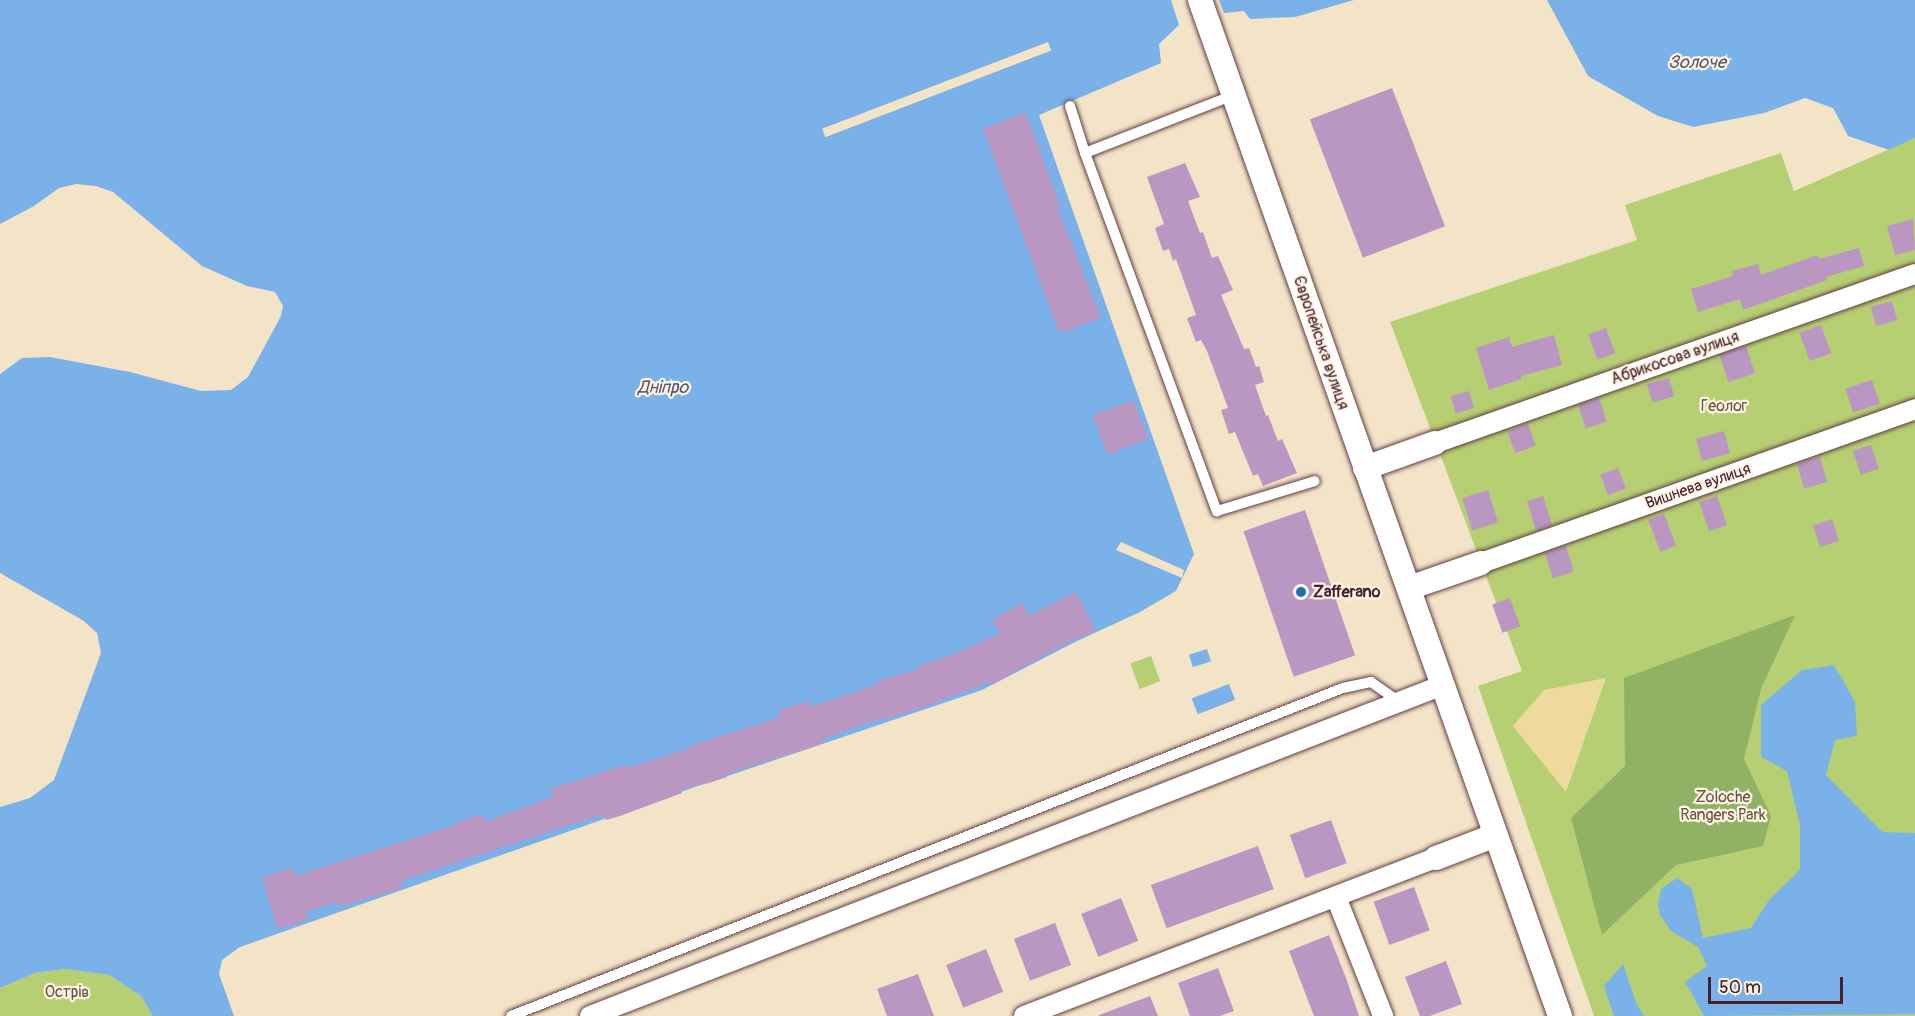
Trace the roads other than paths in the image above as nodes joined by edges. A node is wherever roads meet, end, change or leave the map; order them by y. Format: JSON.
{"nodes":[{"id":1,"x":1200,"y":0,"type":"edge"},
{"id":2,"x":1234,"y":95,"type":"junction"},
{"id":3,"x":1070,"y":106,"type":"dead end"},
{"id":4,"x":1085,"y":153,"type":"junction"},
{"id":5,"x":1915,"y":274,"type":"edge"},
{"id":6,"x":1915,"y":409,"type":"edge"},
{"id":7,"x":1436,"y":443,"type":"joint"},
{"id":8,"x":1365,"y":468,"type":"junction"},
{"id":9,"x":1315,"y":481,"type":"dead end"},
{"id":10,"x":1481,"y":562,"type":"joint"},
{"id":11,"x":1409,"y":588,"type":"junction"},
{"id":12,"x":1443,"y":685,"type":"junction"},
{"id":13,"x":1400,"y":702,"type":"junction"},
{"id":14,"x":1496,"y":835,"type":"junction"},
{"id":15,"x":1436,"y":858,"type":"joint"},
{"id":16,"x":1336,"y":897,"type":"junction"},
{"id":17,"x":511,"y":1016,"type":"edge"},
{"id":18,"x":590,"y":1016,"type":"edge"},
{"id":19,"x":1024,"y":1016,"type":"edge"},
{"id":20,"x":1383,"y":1016,"type":"edge"},
{"id":21,"x":1560,"y":1016,"type":"edge"}],
"edges":[{"from":1,"to":2,"type":"street","name":"Європейська вулиця"},
{"from":2,"to":4,"type":"lane"},
{"from":2,"to":8,"type":"street","name":"Європейська вулиця"},
{"from":3,"to":4,"type":"lane"},
{"from":4,"to":9,"type":"lane"},
{"from":5,"to":7,"type":"street","name":"Абрикосова вулиця"},
{"from":6,"to":10,"type":"street","name":"Вишнева вулиця"},
{"from":7,"to":8,"type":"street"},
{"from":8,"to":11,"type":"street","name":"Європейська вулиця"},
{"from":10,"to":11,"type":"street"},
{"from":11,"to":12,"type":"street","name":"Європейська вулиця"},
{"from":12,"to":13,"type":"street"},
{"from":12,"to":14,"type":"street","name":"Європейська вулиця"},
{"from":13,"to":17,"type":"lane"},
{"from":13,"to":18,"type":"street"},
{"from":14,"to":15,"type":"street"},
{"from":14,"to":21,"type":"street","name":"Європейська вулиця"},
{"from":15,"to":16,"type":"street"},
{"from":16,"to":19,"type":"street"},
{"from":16,"to":20,"type":"street"}]}
